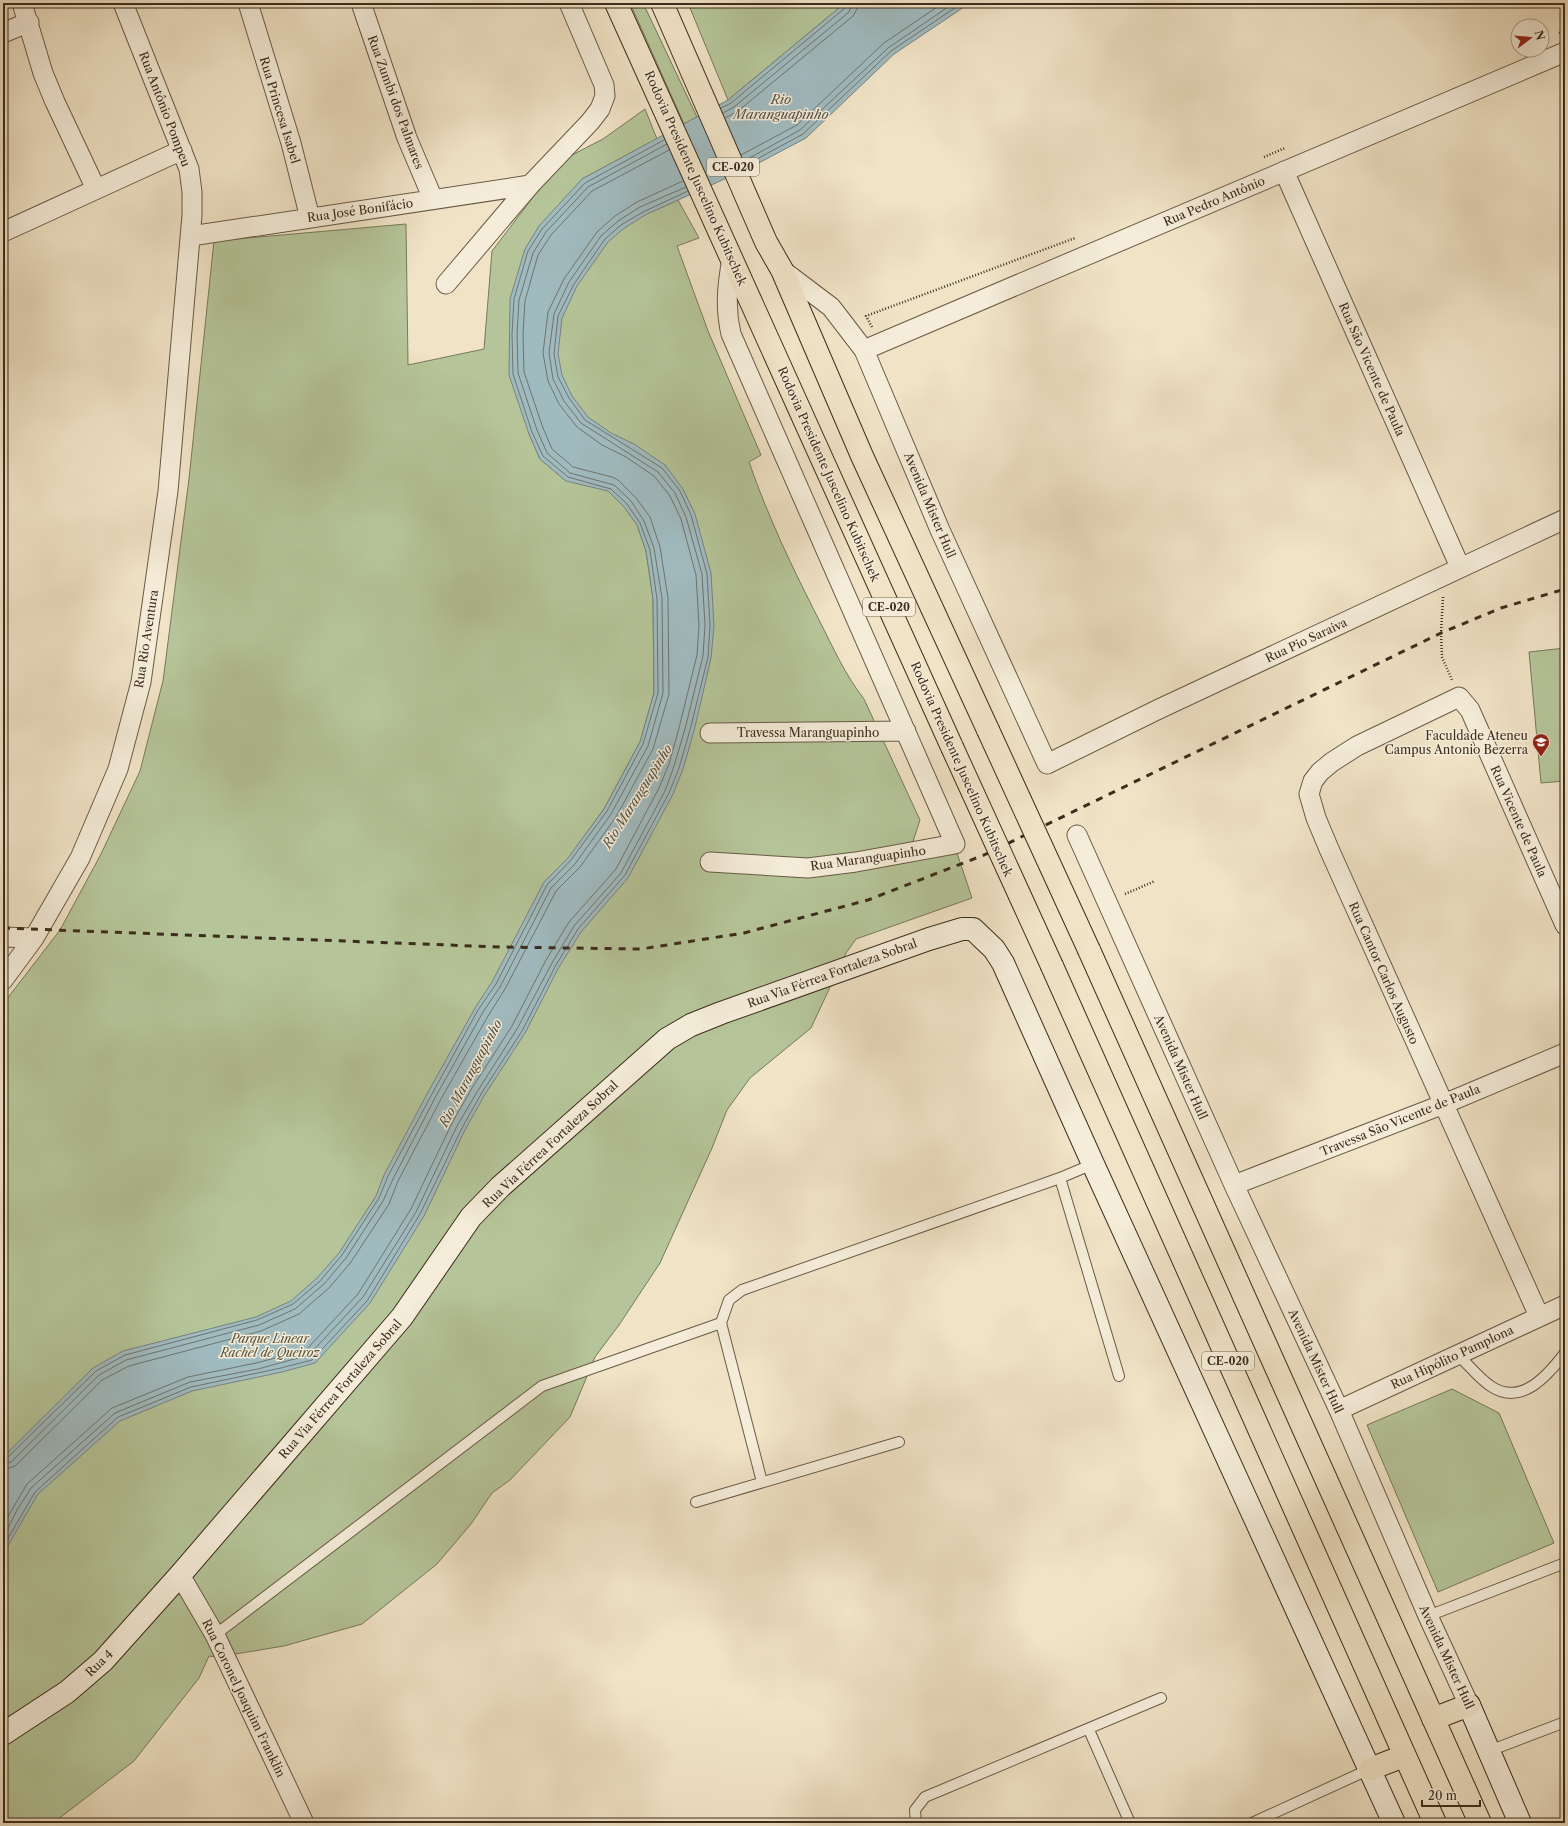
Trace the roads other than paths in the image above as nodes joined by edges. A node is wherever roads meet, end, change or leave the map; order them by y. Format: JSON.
{"nodes":[{"id":1,"x":22,"y":3,"type":"edge"},
{"id":2,"x":123,"y":3,"type":"edge"},
{"id":3,"x":248,"y":3,"type":"edge"},
{"id":4,"x":361,"y":3,"type":"edge"},
{"id":5,"x":569,"y":3,"type":"edge"},
{"id":6,"x":616,"y":3,"type":"edge"},
{"id":7,"x":662,"y":3,"type":"edge"},
{"id":8,"x":29,"y":22,"type":"junction"},
{"id":9,"x":3,"y":33,"type":"edge"},
{"id":10,"x":1565,"y":52,"type":"edge"},
{"id":11,"x":182,"y":150,"type":"junction"},
{"id":12,"x":1284,"y":171,"type":"junction"},
{"id":13,"x":530,"y":185,"type":"junction"},
{"id":14,"x":96,"y":189,"type":"junction"},
{"id":15,"x":433,"y":199,"type":"junction"},
{"id":16,"x":310,"y":218,"type":"junction"},
{"id":17,"x":3,"y":232,"type":"edge"},
{"id":18,"x":191,"y":236,"type":"junction"},
{"id":19,"x":730,"y":254,"type":"junction"},
{"id":20,"x":188,"y":266,"type":"joint"},
{"id":21,"x":782,"y":270,"type":"junction"},
{"id":22,"x":446,"y":284,"type":"dead end"},
{"id":23,"x":872,"y":346,"type":"junction"},
{"id":24,"x":1565,"y":519,"type":"edge"},
{"id":25,"x":1452,"y":571,"type":"junction"},
{"id":26,"x":1459,"y":698,"type":"joint"},
{"id":27,"x":906,"y":731,"type":"junction"},
{"id":28,"x":710,"y":733,"type":"dead end"},
{"id":29,"x":1047,"y":764,"type":"joint"},
{"id":30,"x":1077,"y":835,"type":"dead end"},
{"id":31,"x":710,"y":862,"type":"dead end"},
{"id":32,"x":1565,"y":925,"type":"edge"},
{"id":33,"x":3,"y":937,"type":"edge"},
{"id":34,"x":34,"y":938,"type":"junction"},
{"id":35,"x":3,"y":980,"type":"edge"},
{"id":36,"x":1565,"y":1053,"type":"edge"},
{"id":37,"x":1444,"y":1104,"type":"junction"},
{"id":38,"x":1093,"y":1164,"type":"junction"},
{"id":39,"x":1060,"y":1178,"type":"junction"},
{"id":40,"x":1234,"y":1185,"type":"junction"},
{"id":41,"x":1565,"y":1305,"type":"edge"},
{"id":42,"x":1540,"y":1316,"type":"junction"},
{"id":43,"x":721,"y":1323,"type":"junction"},
{"id":44,"x":1565,"y":1353,"type":"edge"},
{"id":45,"x":1458,"y":1355,"type":"junction"},
{"id":46,"x":1119,"y":1376,"type":"dead end"},
{"id":47,"x":1339,"y":1410,"type":"junction"},
{"id":48,"x":899,"y":1442,"type":"dead end"},
{"id":49,"x":762,"y":1482,"type":"junction"},
{"id":50,"x":696,"y":1502,"type":"dead end"},
{"id":51,"x":1565,"y":1563,"type":"edge"},
{"id":52,"x":180,"y":1575,"type":"junction"},
{"id":53,"x":1428,"y":1616,"type":"junction"},
{"id":54,"x":215,"y":1634,"type":"junction"},
{"id":55,"x":1161,"y":1698,"type":"dead end"},
{"id":56,"x":1470,"y":1705,"type":"junction"},
{"id":57,"x":1433,"y":1719,"type":"junction"},
{"id":58,"x":1565,"y":1722,"type":"edge"},
{"id":59,"x":1089,"y":1730,"type":"junction"},
{"id":60,"x":3,"y":1734,"type":"edge"},
{"id":61,"x":1489,"y":1751,"type":"junction"},
{"id":62,"x":1404,"y":1756,"type":"junction"},
{"id":63,"x":1370,"y":1769,"type":"junction"},
{"id":64,"x":304,"y":1823,"type":"edge"},
{"id":65,"x":916,"y":1823,"type":"edge"},
{"id":66,"x":1130,"y":1823,"type":"edge"},
{"id":67,"x":1252,"y":1823,"type":"edge"},
{"id":68,"x":1394,"y":1823,"type":"edge"},
{"id":69,"x":1435,"y":1823,"type":"edge"},
{"id":70,"x":1480,"y":1823,"type":"edge"},
{"id":71,"x":1520,"y":1823,"type":"edge"}],
"edges":[{"from":1,"to":8,"type":"street"},
{"from":2,"to":11,"type":"street","name":"Rua Antônio Pompeu"},
{"from":3,"to":16,"type":"street","name":"Rua Princesa Isabel"},
{"from":4,"to":15,"type":"street","name":"Rua Zumbi dos Palmares"},
{"from":5,"to":13,"type":"street"},
{"from":6,"to":19,"type":"highway","name":"Rodovia Presidente Juscelino Kubitschek","number":"CE-020"},
{"from":7,"to":21,"type":"highway","number":"CE-020"},
{"from":8,"to":9,"type":"street"},
{"from":8,"to":14,"type":"street"},
{"from":10,"to":12,"type":"street","name":"Rua Pedro Antônio"},
{"from":11,"to":14,"type":"street"},
{"from":11,"to":18,"type":"street","name":"Rua Antônio Pompeu"},
{"from":12,"to":23,"type":"street","name":"Rua Pedro Antônio"},
{"from":12,"to":25,"type":"street","name":"Rua São Vicente de Paula"},
{"from":13,"to":15,"type":"street","name":"Rua José Bonifácio"},
{"from":13,"to":22,"type":"street"},
{"from":14,"to":17,"type":"street"},
{"from":15,"to":16,"type":"street","name":"Rua José Bonifácio"},
{"from":16,"to":18,"type":"street","name":"Rua José Bonifácio"},
{"from":18,"to":20,"type":"street","name":"Rua Antônio Pompeu"},
{"from":19,"to":27,"type":"street"},
{"from":19,"to":62,"type":"highway","name":"Rodovia Presidente Juscelino Kubitschek","number":"CE-020","bridge":true},
{"from":20,"to":34,"type":"street","name":"Rua Rio Aventura"},
{"from":21,"to":23,"type":"street","name":"Avenida Mister Hull"},
{"from":21,"to":57,"type":"highway","number":"CE-020","bridge":true},
{"from":23,"to":29,"type":"street","name":"Avenida Mister Hull"},
{"from":24,"to":25,"type":"street","name":"Rua Pio Saraiva"},
{"from":25,"to":29,"type":"street","name":"Rua Pio Saraiva"},
{"from":26,"to":32,"type":"street","name":"Rua Vicente de Paula"},
{"from":26,"to":37,"type":"street","name":"Rua Cantor Carlos Augusto"},
{"from":27,"to":28,"type":"street","name":"Travessa Maranguapinho"},
{"from":27,"to":31,"type":"street","name":"Rua Maranguapinho"},
{"from":30,"to":40,"type":"street","name":"Avenida Mister Hull"},
{"from":33,"to":34,"type":"street"},
{"from":34,"to":35,"type":"street","name":"Rua Rio Aventura"},
{"from":36,"to":37,"type":"street","name":"Travessa São Vicente de Paula"},
{"from":37,"to":40,"type":"street","name":"Travessa São Vicente de Paula"},
{"from":37,"to":42,"type":"street","name":"Rua Cantor Carlos Augusto"},
{"from":38,"to":39,"type":"lane"},
{"from":38,"to":52,"type":"main road","name":"Rua Via Férrea Fortaleza Sobral"},
{"from":38,"to":63,"type":"main road"},
{"from":39,"to":43,"type":"lane"},
{"from":39,"to":46,"type":"lane"},
{"from":40,"to":47,"type":"street","name":"Avenida Mister Hull"},
{"from":41,"to":42,"type":"street","name":"Rua Hipólito Pamplona"},
{"from":42,"to":45,"type":"street","name":"Rua Hipólito Pamplona"},
{"from":43,"to":49,"type":"lane"},
{"from":43,"to":54,"type":"lane"},
{"from":44,"to":45,"type":"lane"},
{"from":45,"to":47,"type":"street","name":"Rua Hipólito Pamplona"},
{"from":47,"to":53,"type":"street","name":"Avenida Mister Hull"},
{"from":48,"to":49,"type":"lane"},
{"from":49,"to":50,"type":"lane"},
{"from":51,"to":53,"type":"lane"},
{"from":52,"to":54,"type":"street","name":"Rua Coronel Joaquim Franklin"},
{"from":52,"to":60,"type":"main road","name":"Rua 4"},
{"from":53,"to":56,"type":"street","name":"Avenida Mister Hull"},
{"from":54,"to":64,"type":"street","name":"Rua Coronel Joaquim Franklin"},
{"from":55,"to":59,"type":"lane"},
{"from":56,"to":57,"type":"highway"},
{"from":56,"to":61,"type":"main road","name":"Avenida Mister Hull"},
{"from":57,"to":70,"type":"highway","number":"CE-020"},
{"from":58,"to":61,"type":"lane"},
{"from":59,"to":65,"type":"lane"},
{"from":59,"to":66,"type":"lane"},
{"from":61,"to":71,"type":"main road","name":"Avenida Mister Hull"},
{"from":62,"to":63,"type":"highway"},
{"from":62,"to":69,"type":"highway","number":"CE-020"},
{"from":63,"to":67,"type":"lane"},
{"from":63,"to":68,"type":"main road"}]}
